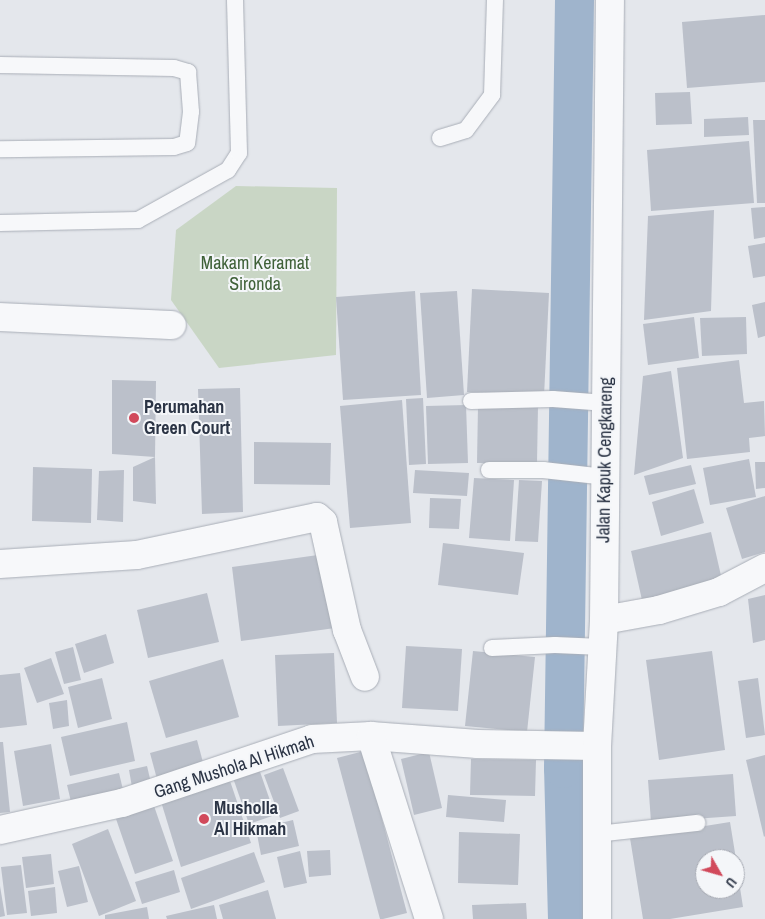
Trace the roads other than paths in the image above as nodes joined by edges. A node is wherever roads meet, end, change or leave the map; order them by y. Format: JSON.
{"nodes":[{"id":1,"x":236,"y":0,"type":"edge"},
{"id":2,"x":495,"y":0,"type":"edge"},
{"id":3,"x":610,"y":0,"type":"edge"},
{"id":4,"x":0,"y":65,"type":"edge"},
{"id":5,"x":440,"y":138,"type":"dead end"},
{"id":6,"x":0,"y":149,"type":"edge"},
{"id":7,"x":0,"y":223,"type":"edge"},
{"id":8,"x":0,"y":317,"type":"edge"},
{"id":9,"x":172,"y":325,"type":"dead end"},
{"id":10,"x":471,"y":401,"type":"dead end"},
{"id":11,"x":601,"y":402,"type":"junction"},
{"id":12,"x":489,"y":470,"type":"dead end"},
{"id":13,"x":598,"y":475,"type":"junction"},
{"id":14,"x":0,"y":564,"type":"edge"},
{"id":15,"x":765,"y":568,"type":"edge"},
{"id":16,"x":604,"y":620,"type":"junction"},
{"id":17,"x":594,"y":647,"type":"junction"},
{"id":18,"x":492,"y":648,"type":"dead end"},
{"id":19,"x":365,"y":677,"type":"dead end"},
{"id":20,"x":371,"y":736,"type":"junction"},
{"id":21,"x":588,"y":746,"type":"junction"},
{"id":22,"x":697,"y":823,"type":"dead end"},
{"id":23,"x":0,"y":830,"type":"edge"},
{"id":24,"x":597,"y":834,"type":"junction"},
{"id":25,"x":429,"y":919,"type":"edge"},
{"id":26,"x":597,"y":919,"type":"edge"}],
"edges":[{"from":1,"to":7,"type":"lane"},
{"from":2,"to":5,"type":"lane"},
{"from":3,"to":11,"type":"street","name":"Jalan Kapuk Cengkareng"},
{"from":4,"to":6,"type":"lane"},
{"from":8,"to":9,"type":"street"},
{"from":10,"to":11,"type":"lane"},
{"from":11,"to":13,"type":"street","name":"Jalan Kapuk Cengkareng"},
{"from":12,"to":13,"type":"lane"},
{"from":13,"to":16,"type":"street","name":"Jalan Kapuk Cengkareng"},
{"from":14,"to":19,"type":"street"},
{"from":15,"to":16,"type":"street"},
{"from":16,"to":17,"type":"street","name":"Jalan Kapuk Cengkareng"},
{"from":17,"to":18,"type":"lane"},
{"from":17,"to":21,"type":"street","name":"Jalan Kapuk Cengkareng"},
{"from":20,"to":21,"type":"street","name":"Gang Mushola Al Hikmah"},
{"from":20,"to":23,"type":"street","name":"Gang Mushola Al Hikmah"},
{"from":20,"to":25,"type":"street"},
{"from":21,"to":24,"type":"street","name":"Jalan Kapuk Cengkareng"},
{"from":22,"to":24,"type":"lane"},
{"from":24,"to":26,"type":"street","name":"Jalan Kapuk Cengkareng"}]}
